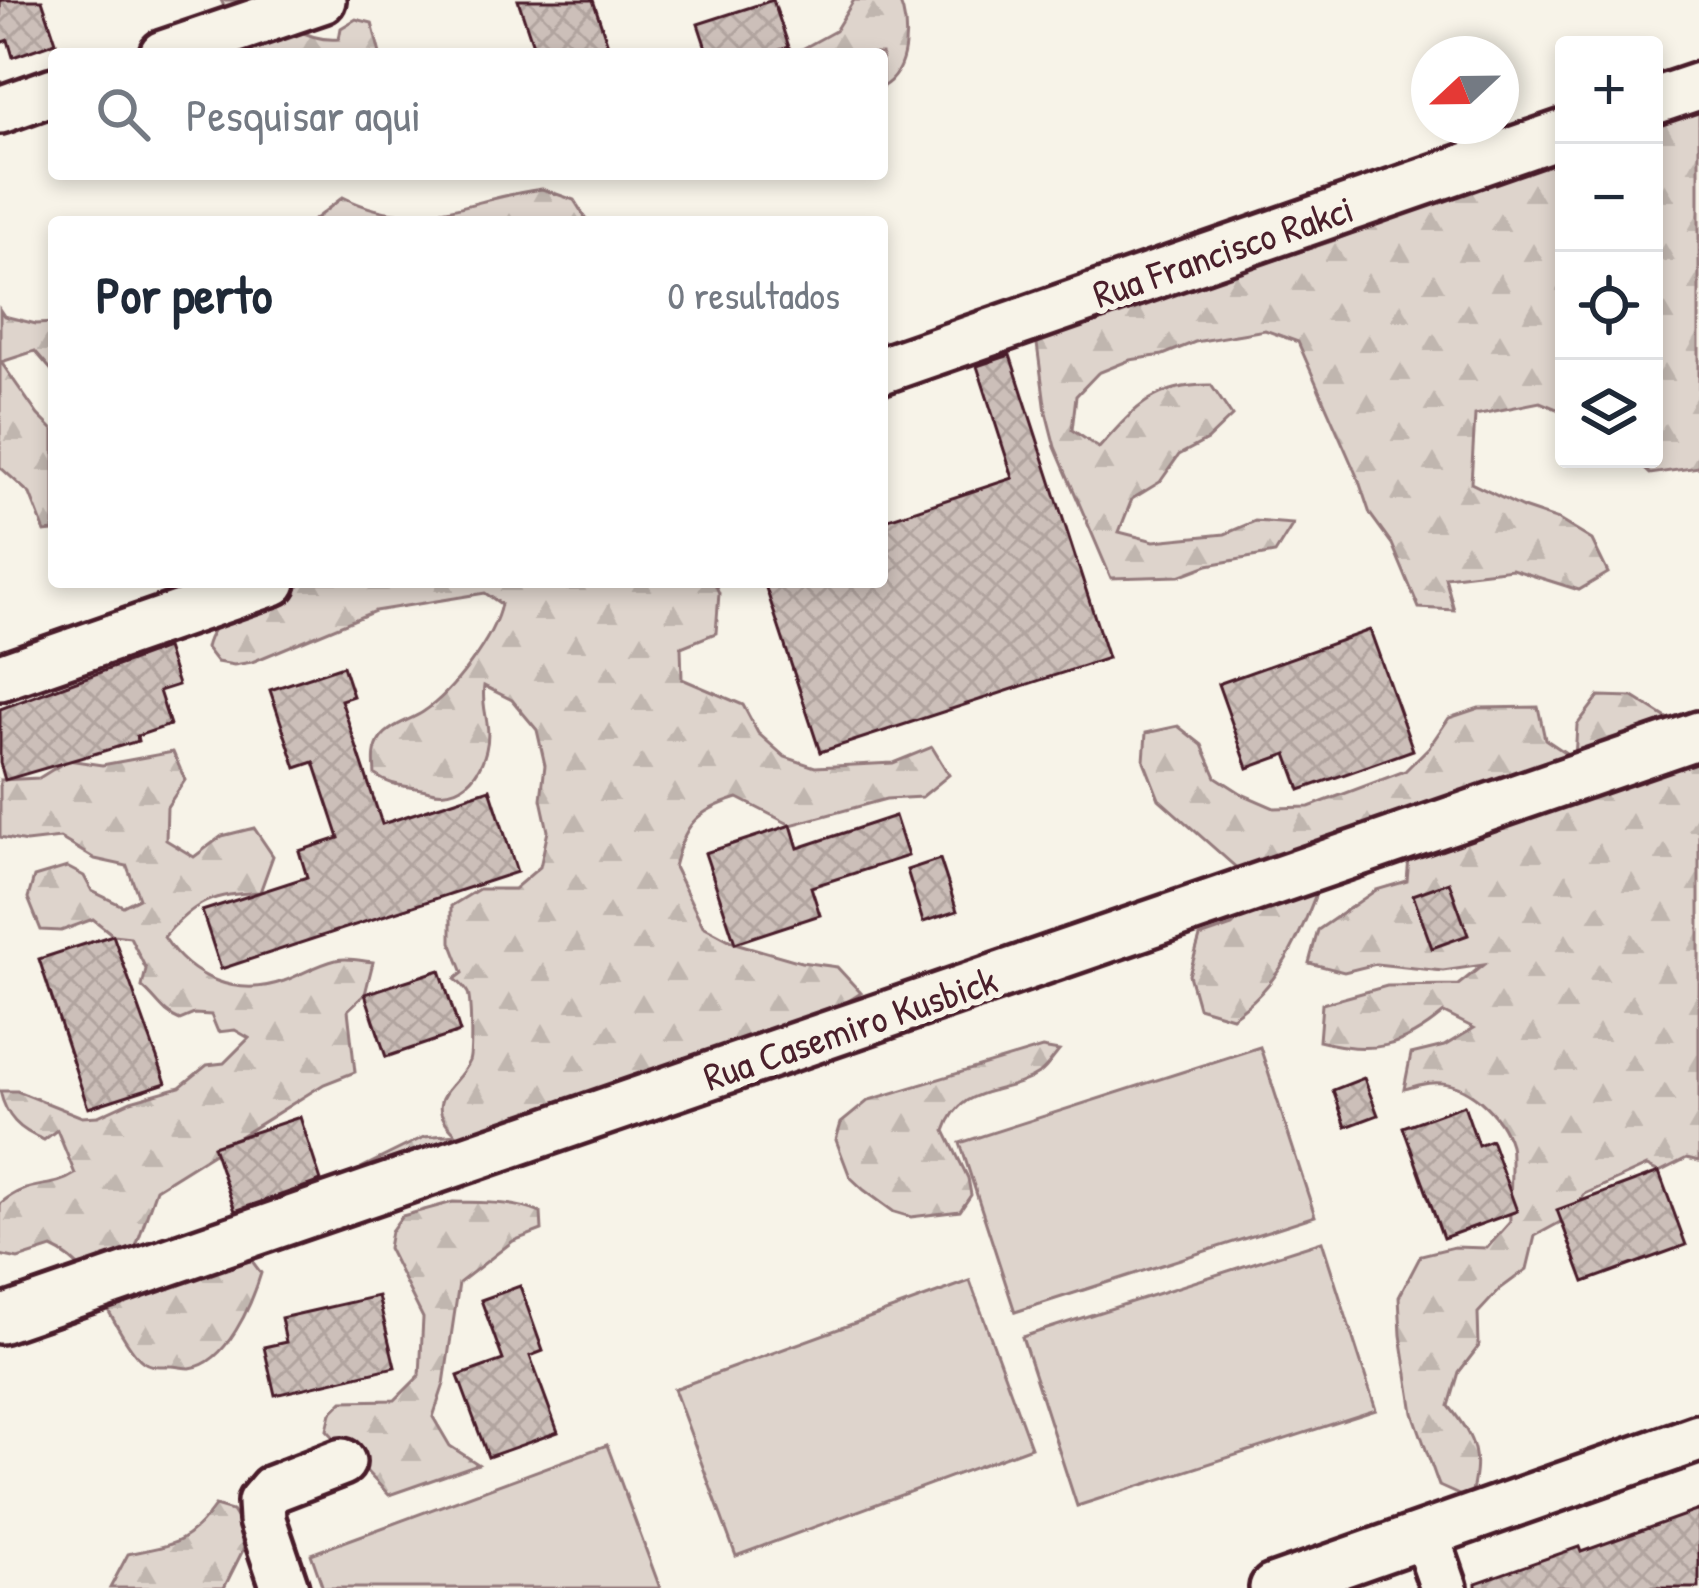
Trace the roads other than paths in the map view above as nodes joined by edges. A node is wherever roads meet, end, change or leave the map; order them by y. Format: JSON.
{"nodes":[{"id":1,"x":322,"y":0,"type":"edge"},
{"id":2,"x":182,"y":48,"type":"edge"},
{"id":3,"x":1699,"y":86,"type":"edge"},
{"id":4,"x":48,"y":93,"type":"edge"},
{"id":5,"x":1663,"y":98,"type":"edge"},
{"id":6,"x":0,"y":110,"type":"edge"},
{"id":7,"x":1555,"y":136,"type":"edge"},
{"id":8,"x":888,"y":368,"type":"edge"},
{"id":9,"x":256,"y":588,"type":"edge"},
{"id":10,"x":0,"y":677,"type":"edge"},
{"id":11,"x":1699,"y":735,"type":"edge"},
{"id":12,"x":0,"y":1320,"type":"edge"},
{"id":13,"x":1699,"y":1438,"type":"edge"},
{"id":14,"x":342,"y":1462,"type":"dead end"},
{"id":15,"x":1426,"y":1536,"type":"junction"},
{"id":16,"x":285,"y":1588,"type":"edge"},
{"id":17,"x":1273,"y":1588,"type":"edge"},
{"id":18,"x":1444,"y":1588,"type":"edge"}],
"edges":[{"from":1,"to":2,"type":"street"},
{"from":3,"to":5,"type":"street"},
{"from":4,"to":6,"type":"street"},
{"from":7,"to":8,"type":"street","name":"Rua Francisco Rakci"},
{"from":9,"to":10,"type":"street"},
{"from":11,"to":12,"type":"street","name":"Rua Casemiro Kusbick"},
{"from":13,"to":15,"type":"street"},
{"from":14,"to":16,"type":"street"},
{"from":15,"to":17,"type":"street"},
{"from":15,"to":18,"type":"street"}]}
